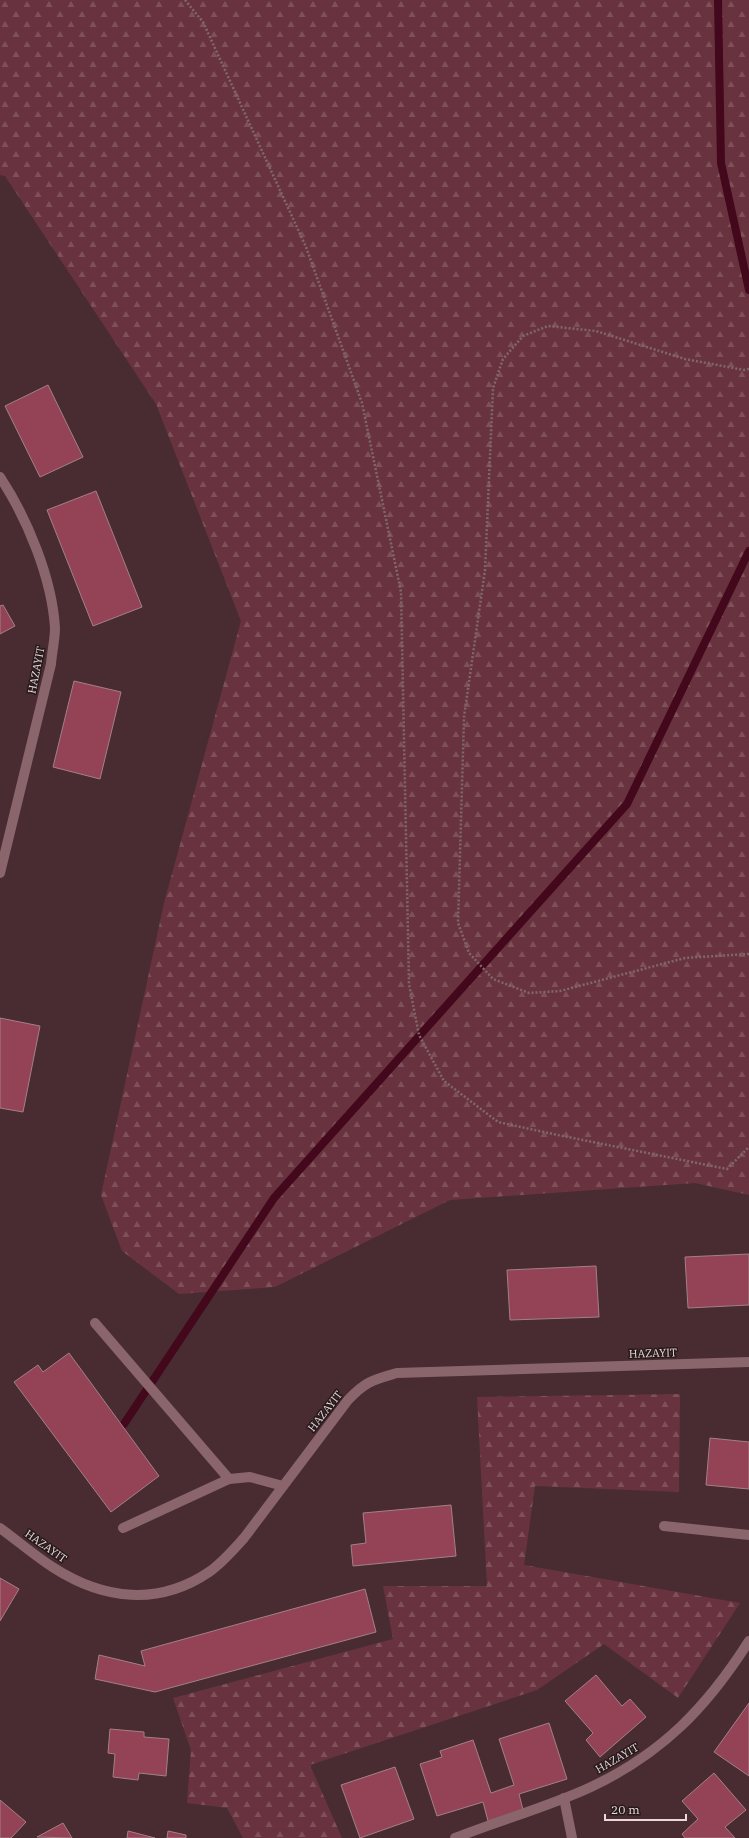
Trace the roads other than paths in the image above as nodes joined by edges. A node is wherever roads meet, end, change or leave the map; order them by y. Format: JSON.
{"nodes":[{"id":1,"x":0,"y":477,"type":"edge"},
{"id":2,"x":0,"y":873,"type":"edge"},
{"id":3,"x":95,"y":1323,"type":"dead end"},
{"id":4,"x":749,"y":1362,"type":"edge"},
{"id":5,"x":229,"y":1479,"type":"junction"},
{"id":6,"x":283,"y":1486,"type":"junction"},
{"id":7,"x":664,"y":1526,"type":"dead end"},
{"id":8,"x":0,"y":1528,"type":"edge"},
{"id":9,"x":123,"y":1528,"type":"dead end"},
{"id":10,"x":749,"y":1535,"type":"edge"},
{"id":11,"x":749,"y":1641,"type":"edge"},
{"id":12,"x":564,"y":1798,"type":"junction"},
{"id":13,"x":455,"y":1838,"type":"edge"},
{"id":14,"x":572,"y":1838,"type":"edge"}],
"edges":[{"from":1,"to":2,"type":"street","name":"HAZAYIT"},
{"from":3,"to":5,"type":"street"},
{"from":4,"to":6,"type":"street","name":"HAZAYIT"},
{"from":5,"to":6,"type":"street"},
{"from":5,"to":9,"type":"street"},
{"from":6,"to":8,"type":"street","name":"HAZAYIT"},
{"from":7,"to":10,"type":"street"},
{"from":11,"to":12,"type":"street","name":"HAZAYIT"},
{"from":12,"to":13,"type":"street","name":"HAZAYIT"},
{"from":12,"to":14,"type":"street"}]}
